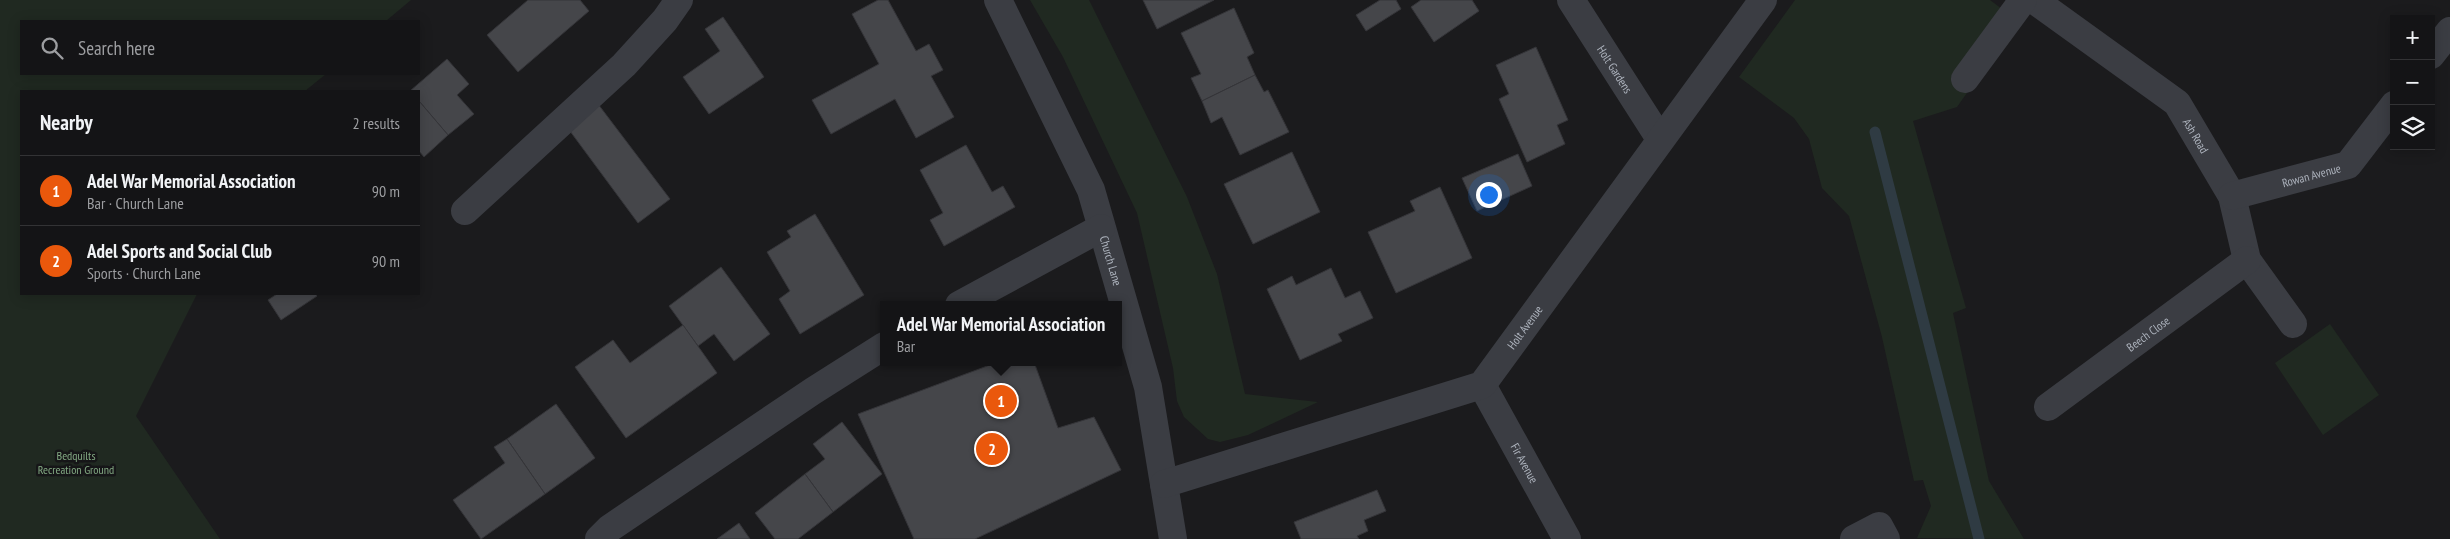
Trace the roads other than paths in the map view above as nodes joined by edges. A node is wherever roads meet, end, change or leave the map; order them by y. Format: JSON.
{"nodes":[{"id":1,"x":679,"y":0,"type":"edge"},
{"id":2,"x":998,"y":0,"type":"edge"},
{"id":3,"x":1571,"y":0,"type":"edge"},
{"id":4,"x":1763,"y":0,"type":"edge"},
{"id":5,"x":2023,"y":0,"type":"edge"},
{"id":6,"x":2034,"y":0,"type":"edge"},
{"id":7,"x":2450,"y":31,"type":"edge"},
{"id":8,"x":2435,"y":50,"type":"edge"},
{"id":9,"x":1965,"y":79,"type":"dead end"},
{"id":10,"x":2390,"y":110,"type":"edge"},
{"id":11,"x":1660,"y":139,"type":"junction"},
{"id":12,"x":2232,"y":196,"type":"junction"},
{"id":13,"x":466,"y":211,"type":"dead end"},
{"id":14,"x":1101,"y":228,"type":"junction"},
{"id":15,"x":2247,"y":260,"type":"junction"},
{"id":16,"x":966,"y":301,"type":"edge"},
{"id":17,"x":2293,"y":324,"type":"dead end"},
{"id":18,"x":880,"y":349,"type":"edge"},
{"id":19,"x":1482,"y":385,"type":"junction"},
{"id":20,"x":2048,"y":408,"type":"dead end"},
{"id":21,"x":1164,"y":484,"type":"junction"},
{"id":22,"x":599,"y":539,"type":"edge"},
{"id":23,"x":1173,"y":539,"type":"edge"},
{"id":24,"x":1567,"y":539,"type":"edge"},
{"id":25,"x":1854,"y":539,"type":"edge"},
{"id":26,"x":1886,"y":539,"type":"edge"}],
"edges":[{"from":1,"to":13,"type":"street"},
{"from":2,"to":14,"type":"street","name":"Church Lane"},
{"from":3,"to":11,"type":"street","name":"Holt Gardens"},
{"from":4,"to":11,"type":"street","name":"Holt Avenue"},
{"from":5,"to":9,"type":"street"},
{"from":6,"to":12,"type":"street","name":"Ash Road"},
{"from":7,"to":8,"type":"street"},
{"from":10,"to":12,"type":"street","name":"Rowan Avenue"},
{"from":11,"to":19,"type":"street","name":"Holt Avenue"},
{"from":12,"to":15,"type":"street","name":"Ash Road"},
{"from":14,"to":16,"type":"street"},
{"from":14,"to":21,"type":"street","name":"Church Lane"},
{"from":15,"to":17,"type":"street","name":"Ash Road"},
{"from":15,"to":20,"type":"street","name":"Beech Close"},
{"from":18,"to":22,"type":"street"},
{"from":19,"to":21,"type":"street"},
{"from":19,"to":24,"type":"street","name":"Fir Avenue"},
{"from":21,"to":23,"type":"street","name":"Church Lane"},
{"from":25,"to":26,"type":"street"}]}
